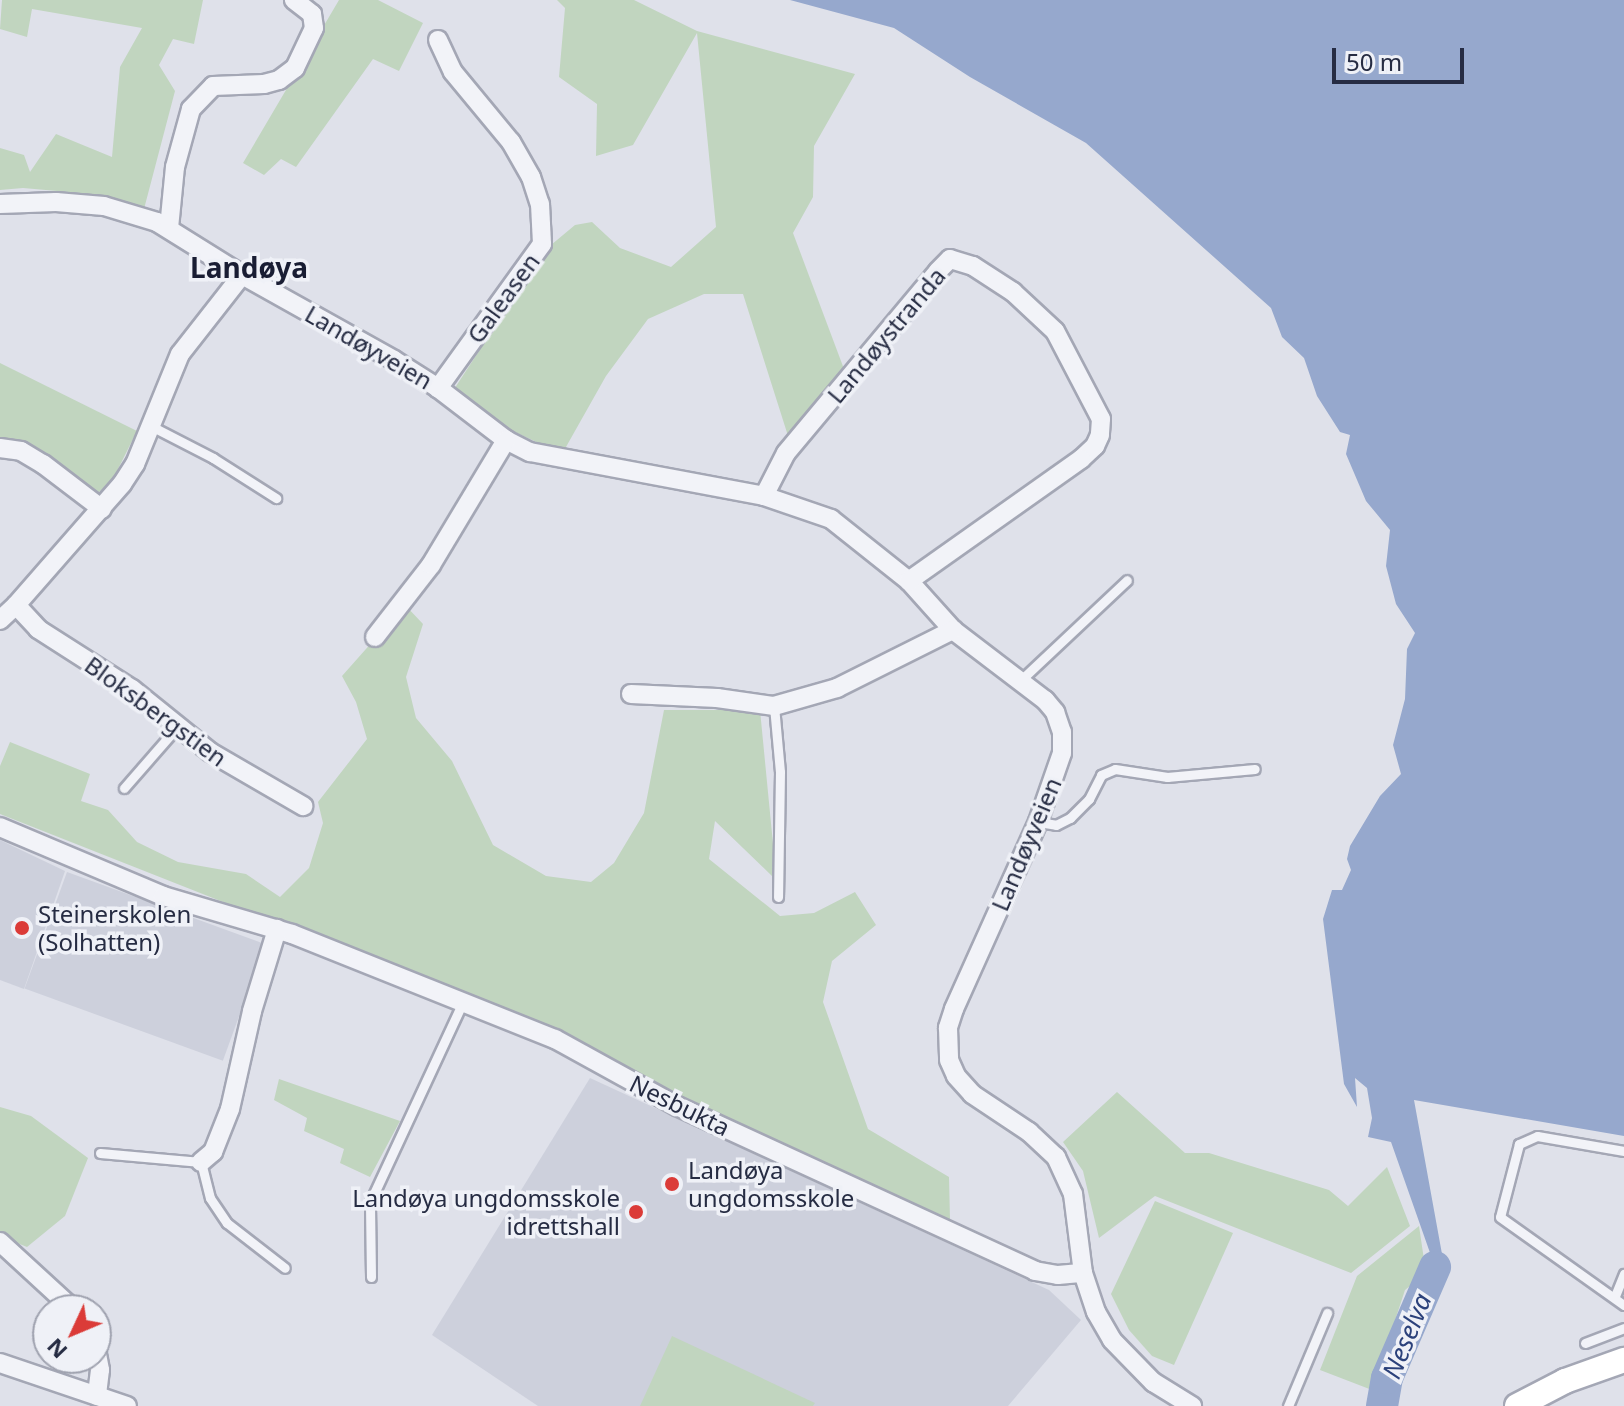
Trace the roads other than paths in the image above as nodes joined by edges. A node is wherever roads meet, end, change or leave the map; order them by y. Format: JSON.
{"nodes":[{"id":1,"x":294,"y":0,"type":"edge"},
{"id":2,"x":438,"y":40,"type":"dead end"},
{"id":3,"x":0,"y":204,"type":"edge"},
{"id":4,"x":169,"y":228,"type":"junction"},
{"id":5,"x":242,"y":275,"type":"junction"},
{"id":6,"x":438,"y":388,"type":"junction"},
{"id":7,"x":151,"y":426,"type":"junction"},
{"id":8,"x":506,"y":440,"type":"junction"},
{"id":9,"x":0,"y":448,"type":"edge"},
{"id":10,"x":764,"y":496,"type":"junction"},
{"id":11,"x":276,"y":498,"type":"dead end"},
{"id":12,"x":102,"y":509,"type":"junction"},
{"id":13,"x":1127,"y":580,"type":"dead end"},
{"id":14,"x":909,"y":581,"type":"junction"},
{"id":15,"x":16,"y":605,"type":"junction"},
{"id":16,"x":0,"y":620,"type":"edge"},
{"id":17,"x":953,"y":630,"type":"junction"},
{"id":18,"x":375,"y":637,"type":"dead end"},
{"id":19,"x":1022,"y":679,"type":"junction"},
{"id":20,"x":631,"y":694,"type":"dead end"},
{"id":21,"x":774,"y":706,"type":"junction"},
{"id":22,"x":178,"y":726,"type":"junction"},
{"id":23,"x":1255,"y":769,"type":"dead end"},
{"id":24,"x":124,"y":788,"type":"dead end"},
{"id":25,"x":303,"y":806,"type":"dead end"},
{"id":26,"x":1038,"y":822,"type":"junction"},
{"id":27,"x":0,"y":827,"type":"edge"},
{"id":28,"x":778,"y":897,"type":"dead end"},
{"id":29,"x":277,"y":929,"type":"junction"},
{"id":30,"x":463,"y":1002,"type":"junction"},
{"id":31,"x":1624,"y":1151,"type":"edge"},
{"id":32,"x":100,"y":1153,"type":"dead end"},
{"id":33,"x":201,"y":1162,"type":"junction"},
{"id":34,"x":0,"y":1242,"type":"edge"},
{"id":35,"x":285,"y":1268,"type":"dead end"},
{"id":36,"x":1083,"y":1273,"type":"junction"},
{"id":37,"x":1624,"y":1274,"type":"edge"},
{"id":38,"x":371,"y":1277,"type":"dead end"},
{"id":39,"x":57,"y":1294,"type":"edge"},
{"id":40,"x":1615,"y":1296,"type":"junction"},
{"id":41,"x":1624,"y":1305,"type":"edge"},
{"id":42,"x":1327,"y":1313,"type":"dead end"},
{"id":43,"x":1624,"y":1328,"type":"edge"},
{"id":44,"x":1585,"y":1343,"type":"dead end"},
{"id":45,"x":1624,"y":1360,"type":"edge"},
{"id":46,"x":0,"y":1363,"type":"edge"},
{"id":47,"x":100,"y":1374,"type":"edge"},
{"id":48,"x":97,"y":1396,"type":"junction"},
{"id":49,"x":1183,"y":1405,"type":"edge"},
{"id":50,"x":127,"y":1406,"type":"edge"},
{"id":51,"x":1288,"y":1406,"type":"edge"},
{"id":52,"x":1517,"y":1406,"type":"edge"}],
"edges":[{"from":1,"to":4,"type":"street"},
{"from":2,"to":6,"type":"street","name":"Galeasen"},
{"from":3,"to":4,"type":"street","name":"Landøyveien"},
{"from":4,"to":5,"type":"street","name":"Landøyveien"},
{"from":5,"to":6,"type":"street","name":"Landøyveien"},
{"from":5,"to":7,"type":"street"},
{"from":6,"to":8,"type":"street","name":"Landøyveien"},
{"from":7,"to":11,"type":"lane"},
{"from":7,"to":12,"type":"street"},
{"from":8,"to":10,"type":"street","name":"Landøyveien"},
{"from":8,"to":18,"type":"street"},
{"from":9,"to":12,"type":"street"},
{"from":10,"to":14,"type":"street","name":"Landøyveien"},
{"from":10,"to":14,"type":"street","name":"Landøystranda"},
{"from":12,"to":15,"type":"street"},
{"from":13,"to":19,"type":"lane"},
{"from":14,"to":17,"type":"street","name":"Landøyveien"},
{"from":15,"to":16,"type":"street"},
{"from":15,"to":22,"type":"street","name":"Bloksbergstien"},
{"from":17,"to":19,"type":"street","name":"Landøyveien"},
{"from":17,"to":21,"type":"street"},
{"from":19,"to":26,"type":"street","name":"Landøyveien"},
{"from":20,"to":21,"type":"street"},
{"from":21,"to":28,"type":"lane"},
{"from":22,"to":24,"type":"lane"},
{"from":22,"to":25,"type":"street","name":"Bloksbergstien"},
{"from":23,"to":26,"type":"lane"},
{"from":26,"to":36,"type":"street","name":"Landøyveien"},
{"from":27,"to":29,"type":"street","name":"Nesbukta"},
{"from":29,"to":30,"type":"street","name":"Nesbukta"},
{"from":29,"to":33,"type":"street"},
{"from":30,"to":36,"type":"street","name":"Nesbukta"},
{"from":30,"to":38,"type":"lane"},
{"from":31,"to":40,"type":"lane"},
{"from":32,"to":33,"type":"lane"},
{"from":33,"to":35,"type":"lane"},
{"from":34,"to":39,"type":"street"},
{"from":36,"to":49,"type":"street","name":"Landøyveien"},
{"from":37,"to":40,"type":"lane"},
{"from":40,"to":41,"type":"lane"},
{"from":42,"to":51,"type":"lane"},
{"from":43,"to":44,"type":"lane"},
{"from":45,"to":52,"type":"main road"},
{"from":46,"to":48,"type":"street"},
{"from":47,"to":48,"type":"street"},
{"from":48,"to":50,"type":"street"}]}
